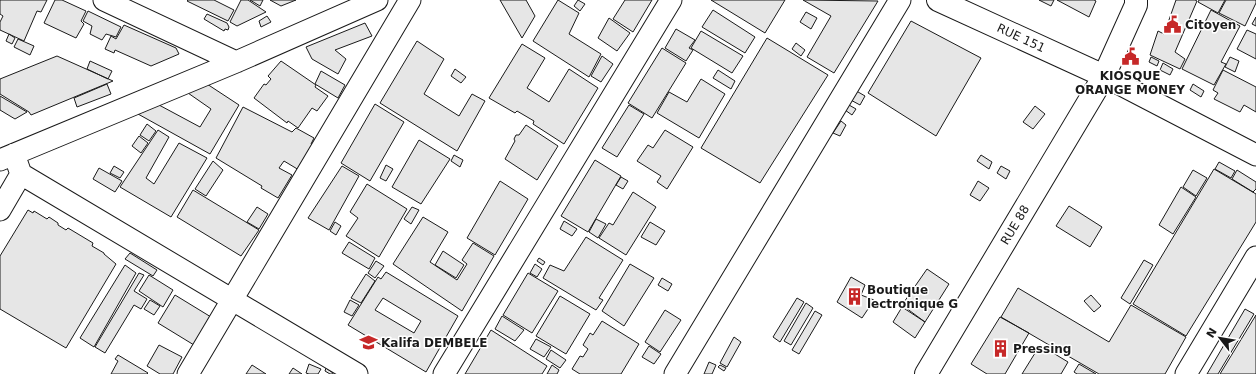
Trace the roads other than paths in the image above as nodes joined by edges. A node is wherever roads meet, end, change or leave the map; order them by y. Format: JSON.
{"nodes":[{"id":1,"x":104,"y":0,"type":"edge"},
{"id":2,"x":377,"y":0,"type":"edge"},
{"id":3,"x":410,"y":0,"type":"edge"},
{"id":4,"x":671,"y":0,"type":"edge"},
{"id":5,"x":900,"y":0,"type":"edge"},
{"id":6,"x":938,"y":0,"type":"edge"},
{"id":7,"x":1136,"y":0,"type":"edge"},
{"id":8,"x":236,"y":62,"type":"junction"},
{"id":9,"x":1104,"y":76,"type":"junction"},
{"id":10,"x":1256,"y":155,"type":"edge"},
{"id":11,"x":7,"y":157,"type":"edge"},
{"id":12,"x":22,"y":174,"type":"junction"},
{"id":13,"x":0,"y":210,"type":"edge"},
{"id":14,"x":1256,"y":257,"type":"edge"},
{"id":15,"x":232,"y":300,"type":"junction"},
{"id":16,"x":188,"y":374,"type":"edge"},
{"id":17,"x":357,"y":374,"type":"edge"},
{"id":18,"x":444,"y":374,"type":"edge"},
{"id":19,"x":675,"y":374,"type":"edge"},
{"id":20,"x":926,"y":374,"type":"edge"},
{"id":21,"x":1186,"y":374,"type":"edge"}],
"edges":[{"from":1,"to":8,"type":"street"},
{"from":2,"to":8,"type":"street"},
{"from":3,"to":15,"type":"street"},
{"from":4,"to":18,"type":"street"},
{"from":5,"to":19,"type":"street"},
{"from":6,"to":9,"type":"main road","name":"RUE 151"},
{"from":7,"to":9,"type":"main road","name":"RUE 88"},
{"from":8,"to":11,"type":"street"},
{"from":9,"to":10,"type":"street"},
{"from":9,"to":20,"type":"main road","name":"RUE 88"},
{"from":11,"to":12,"type":"street"},
{"from":12,"to":13,"type":"street"},
{"from":12,"to":15,"type":"street"},
{"from":14,"to":21,"type":"street"},
{"from":15,"to":16,"type":"street"},
{"from":15,"to":17,"type":"street"}]}
